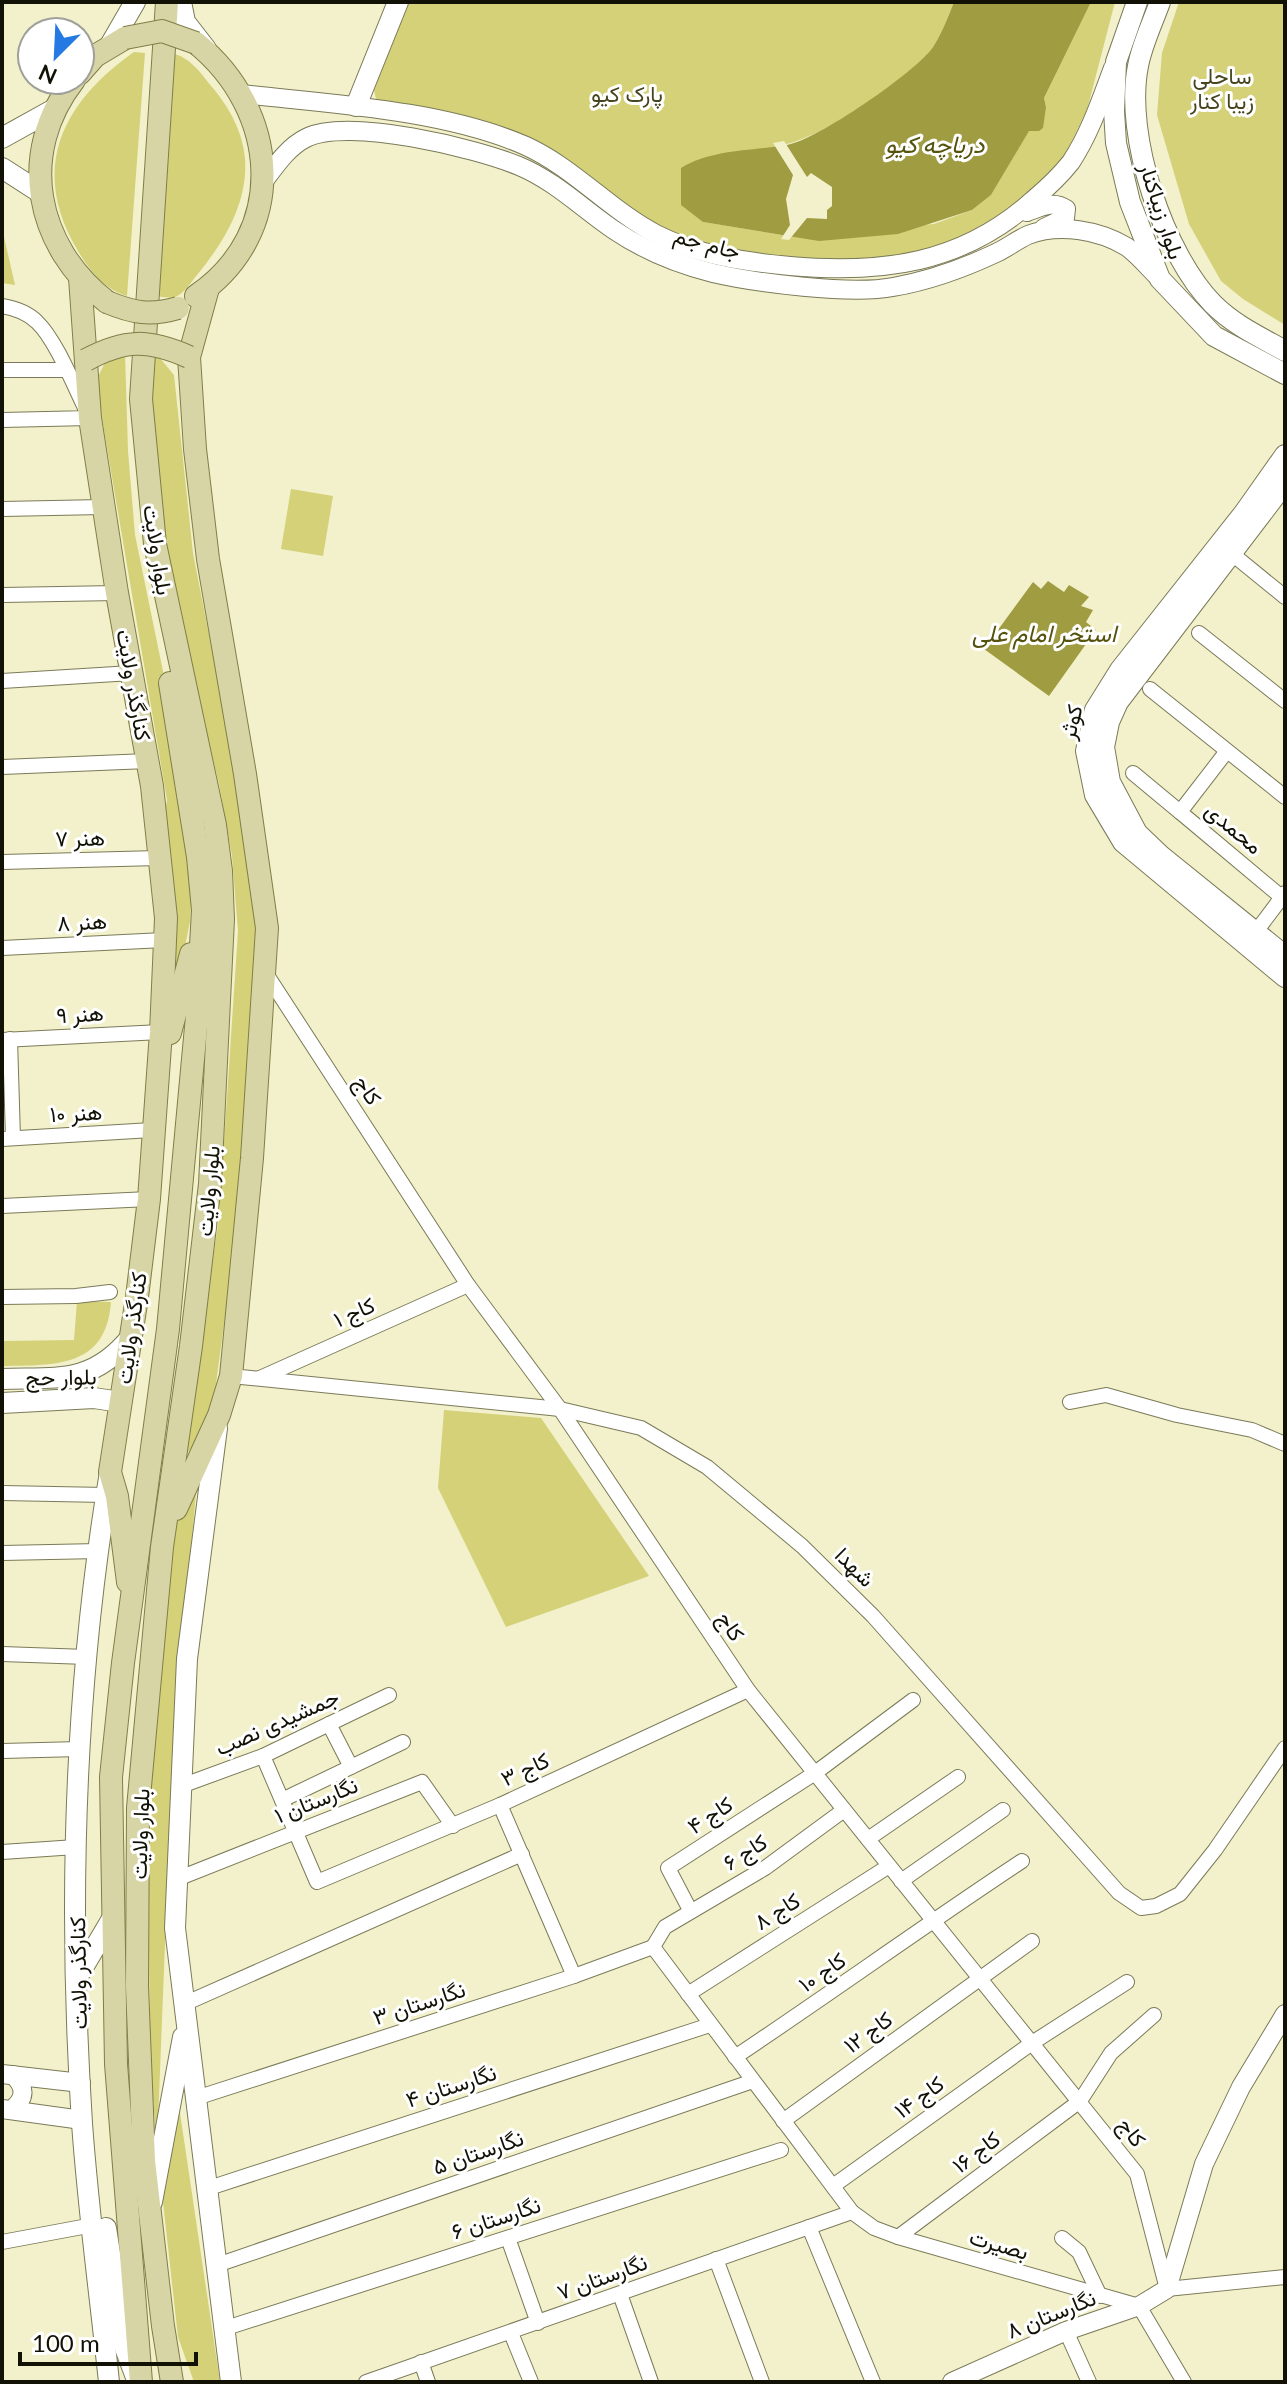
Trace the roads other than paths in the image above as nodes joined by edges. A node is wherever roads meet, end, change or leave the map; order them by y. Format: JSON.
{"nodes":[{"id":1,"x":157,"y":2,"type":"edge"},
{"id":2,"x":167,"y":2,"type":"edge"},
{"id":3,"x":181,"y":2,"type":"edge"},
{"id":4,"x":398,"y":2,"type":"edge"},
{"id":5,"x":1137,"y":2,"type":"edge"},
{"id":6,"x":1160,"y":2,"type":"edge"},
{"id":7,"x":125,"y":21,"type":"edge"},
{"id":8,"x":204,"y":49,"type":"junction"},
{"id":9,"x":96,"y":55,"type":"edge"},
{"id":10,"x":1116,"y":62,"type":"junction"},
{"id":11,"x":242,"y":94,"type":"junction"},
{"id":12,"x":64,"y":96,"type":"edge"},
{"id":13,"x":356,"y":106,"type":"junction"},
{"id":14,"x":56,"y":108,"type":"junction"},
{"id":15,"x":354,"y":132,"type":"junction"},
{"id":16,"x":4,"y":138,"type":"edge"},
{"id":17,"x":3,"y":168,"type":"edge"},
{"id":18,"x":264,"y":181,"type":"junction"},
{"id":19,"x":41,"y":193,"type":"junction"},
{"id":20,"x":1016,"y":215,"type":"junction"},
{"id":21,"x":1027,"y":236,"type":"junction"},
{"id":22,"x":80,"y":278,"type":"junction"},
{"id":23,"x":1160,"y":279,"type":"junction"},
{"id":24,"x":208,"y":288,"type":"junction"},
{"id":25,"x":2,"y":306,"type":"edge"},
{"id":26,"x":1285,"y":351,"type":"edge"},
{"id":27,"x":189,"y":357,"type":"junction"},
{"id":28,"x":86,"y":360,"type":"junction"},
{"id":29,"x":2,"y":370,"type":"edge"},
{"id":30,"x":65,"y":370,"type":"junction"},
{"id":31,"x":1285,"y":374,"type":"edge"},
{"id":32,"x":90,"y":418,"type":"junction"},
{"id":33,"x":2,"y":420,"type":"edge"},
{"id":34,"x":1285,"y":455,"type":"edge"},
{"id":35,"x":1285,"y":483,"type":"edge"},
{"id":36,"x":103,"y":507,"type":"junction"},
{"id":37,"x":2,"y":509,"type":"edge"},
{"id":38,"x":1231,"y":553,"type":"junction"},
{"id":39,"x":117,"y":593,"type":"junction"},
{"id":40,"x":2,"y":595,"type":"edge"},
{"id":41,"x":1285,"y":597,"type":"edge"},
{"id":42,"x":1186,"y":599,"type":"junction"},
{"id":43,"x":1199,"y":633,"type":"dead end"},
{"id":44,"x":132,"y":673,"type":"junction"},
{"id":45,"x":2,"y":681,"type":"edge"},
{"id":46,"x":1150,"y":689,"type":"dead end"},
{"id":47,"x":1285,"y":701,"type":"edge"},
{"id":48,"x":1227,"y":751,"type":"junction"},
{"id":49,"x":148,"y":761,"type":"junction"},
{"id":50,"x":2,"y":767,"type":"edge"},
{"id":51,"x":1133,"y":773,"type":"dead end"},
{"id":52,"x":1285,"y":797,"type":"edge"},
{"id":53,"x":1180,"y":812,"type":"junction"},
{"id":54,"x":159,"y":858,"type":"junction"},
{"id":55,"x":2,"y":862,"type":"edge"},
{"id":56,"x":1284,"y":897,"type":"edge"},
{"id":57,"x":203,"y":910,"type":"junction"},
{"id":58,"x":1250,"y":939,"type":"junction"},
{"id":59,"x":164,"y":940,"type":"junction"},
{"id":60,"x":2,"y":948,"type":"edge"},
{"id":61,"x":1285,"y":956,"type":"edge"},
{"id":62,"x":265,"y":971,"type":"junction"},
{"id":63,"x":1285,"y":977,"type":"edge"},
{"id":64,"x":161,"y":1032,"type":"junction"},
{"id":65,"x":6,"y":1040,"type":"edge"},
{"id":66,"x":158,"y":1059,"type":"junction"},
{"id":67,"x":152,"y":1130,"type":"junction"},
{"id":68,"x":8,"y":1139,"type":"edge"},
{"id":69,"x":149,"y":1199,"type":"junction"},
{"id":70,"x":2,"y":1206,"type":"edge"},
{"id":71,"x":468,"y":1285,"type":"junction"},
{"id":72,"x":110,"y":1292,"type":"dead end"},
{"id":73,"x":2,"y":1297,"type":"edge"},
{"id":74,"x":131,"y":1337,"type":"junction"},
{"id":75,"x":231,"y":1376,"type":"junction"},
{"id":76,"x":65,"y":1377,"type":"junction"},
{"id":77,"x":2,"y":1379,"type":"edge"},
{"id":78,"x":258,"y":1379,"type":"junction"},
{"id":79,"x":65,"y":1398,"type":"junction"},
{"id":80,"x":120,"y":1402,"type":"junction"},
{"id":81,"x":1070,"y":1402,"type":"dead end"},
{"id":82,"x":2,"y":1403,"type":"edge"},
{"id":83,"x":560,"y":1409,"type":"junction"},
{"id":84,"x":219,"y":1415,"type":"junction"},
{"id":85,"x":1285,"y":1444,"type":"edge"},
{"id":86,"x":110,"y":1472,"type":"junction"},
{"id":87,"x":2,"y":1493,"type":"edge"},
{"id":88,"x":106,"y":1495,"type":"junction"},
{"id":89,"x":166,"y":1528,"type":"junction"},
{"id":90,"x":99,"y":1551,"type":"junction"},
{"id":91,"x":2,"y":1553,"type":"edge"},
{"id":92,"x":131,"y":1599,"type":"junction"},
{"id":93,"x":2,"y":1654,"type":"edge"},
{"id":94,"x":87,"y":1657,"type":"junction"},
{"id":95,"x":123,"y":1663,"type":"junction"},
{"id":96,"x":748,"y":1690,"type":"junction"},
{"id":97,"x":389,"y":1695,"type":"dead end"},
{"id":98,"x":149,"y":1699,"type":"junction"},
{"id":99,"x":913,"y":1700,"type":"dead end"},
{"id":100,"x":329,"y":1724,"type":"junction"},
{"id":101,"x":403,"y":1742,"type":"dead end"},
{"id":102,"x":1285,"y":1748,"type":"edge"},
{"id":103,"x":80,"y":1749,"type":"junction"},
{"id":104,"x":2,"y":1751,"type":"edge"},
{"id":105,"x":263,"y":1756,"type":"junction"},
{"id":106,"x":351,"y":1767,"type":"junction"},
{"id":107,"x":815,"y":1773,"type":"junction"},
{"id":108,"x":111,"y":1777,"type":"junction"},
{"id":109,"x":958,"y":1777,"type":"dead end"},
{"id":110,"x":181,"y":1786,"type":"junction"},
{"id":111,"x":282,"y":1800,"type":"junction"},
{"id":112,"x":500,"y":1805,"type":"junction"},
{"id":113,"x":138,"y":1808,"type":"junction"},
{"id":114,"x":844,"y":1810,"type":"junction"},
{"id":115,"x":1003,"y":1810,"type":"dead end"},
{"id":116,"x":453,"y":1826,"type":"junction"},
{"id":117,"x":295,"y":1833,"type":"junction"},
{"id":118,"x":868,"y":1839,"type":"junction"},
{"id":119,"x":76,"y":1847,"type":"junction"},
{"id":120,"x":2,"y":1852,"type":"edge"},
{"id":121,"x":522,"y":1854,"type":"junction"},
{"id":122,"x":1022,"y":1861,"type":"dead end"},
{"id":123,"x":889,"y":1866,"type":"junction"},
{"id":124,"x":177,"y":1879,"type":"junction"},
{"id":125,"x":901,"y":1881,"type":"junction"},
{"id":126,"x":690,"y":1910,"type":"junction"},
{"id":127,"x":113,"y":1917,"type":"junction"},
{"id":128,"x":932,"y":1920,"type":"junction"},
{"id":129,"x":1032,"y":1941,"type":"dead end"},
{"id":130,"x":653,"y":1947,"type":"junction"},
{"id":131,"x":574,"y":1976,"type":"junction"},
{"id":132,"x":77,"y":1977,"type":"junction"},
{"id":133,"x":980,"y":1979,"type":"junction"},
{"id":134,"x":1127,"y":1982,"type":"dead end"},
{"id":135,"x":688,"y":1994,"type":"junction"},
{"id":136,"x":186,"y":2013,"type":"junction"},
{"id":137,"x":1285,"y":2014,"type":"edge"},
{"id":138,"x":1154,"y":2015,"type":"dead end"},
{"id":139,"x":710,"y":2025,"type":"junction"},
{"id":140,"x":1032,"y":2043,"type":"junction"},
{"id":141,"x":735,"y":2057,"type":"junction"},
{"id":142,"x":8,"y":2075,"type":"edge"},
{"id":143,"x":753,"y":2081,"type":"junction"},
{"id":144,"x":81,"y":2083,"type":"junction"},
{"id":145,"x":196,"y":2098,"type":"junction"},
{"id":146,"x":1080,"y":2101,"type":"junction"},
{"id":147,"x":7,"y":2109,"type":"edge"},
{"id":148,"x":82,"y":2120,"type":"junction"},
{"id":149,"x":783,"y":2121,"type":"junction"},
{"id":150,"x":781,"y":2150,"type":"dead end"},
{"id":151,"x":84,"y":2155,"type":"junction"},
{"id":152,"x":833,"y":2186,"type":"junction"},
{"id":153,"x":206,"y":2189,"type":"junction"},
{"id":154,"x":852,"y":2212,"type":"junction"},
{"id":155,"x":149,"y":2214,"type":"junction"},
{"id":156,"x":93,"y":2225,"type":"junction"},
{"id":157,"x":809,"y":2227,"type":"junction"},
{"id":158,"x":898,"y":2237,"type":"junction"},
{"id":159,"x":508,"y":2238,"type":"junction"},
{"id":160,"x":1062,"y":2238,"type":"dead end"},
{"id":161,"x":2,"y":2242,"type":"edge"},
{"id":162,"x":716,"y":2259,"type":"junction"},
{"id":163,"x":217,"y":2265,"type":"junction"},
{"id":164,"x":1285,"y":2277,"type":"edge"},
{"id":165,"x":1167,"y":2289,"type":"junction"},
{"id":166,"x":620,"y":2294,"type":"junction"},
{"id":167,"x":1100,"y":2296,"type":"junction"},
{"id":168,"x":1139,"y":2306,"type":"junction"},
{"id":169,"x":538,"y":2323,"type":"junction"},
{"id":170,"x":163,"y":2326,"type":"junction"},
{"id":171,"x":223,"y":2329,"type":"junction"},
{"id":172,"x":1066,"y":2331,"type":"junction"},
{"id":173,"x":511,"y":2333,"type":"junction"},
{"id":174,"x":421,"y":2362,"type":"junction"},
{"id":175,"x":109,"y":2382,"type":"edge"},
{"id":176,"x":139,"y":2382,"type":"edge"},
{"id":177,"x":172,"y":2382,"type":"edge"},
{"id":178,"x":182,"y":2382,"type":"edge"},
{"id":179,"x":231,"y":2382,"type":"edge"},
{"id":180,"x":366,"y":2382,"type":"edge"},
{"id":181,"x":428,"y":2382,"type":"edge"},
{"id":182,"x":531,"y":2382,"type":"edge"},
{"id":183,"x":651,"y":2382,"type":"edge"},
{"id":184,"x":762,"y":2382,"type":"edge"},
{"id":185,"x":873,"y":2382,"type":"edge"},
{"id":186,"x":952,"y":2382,"type":"edge"},
{"id":187,"x":1089,"y":2382,"type":"edge"},
{"id":188,"x":1184,"y":2382,"type":"edge"}],
"edges":[{"from":1,"to":57,"type":"main road","name":"بلوار ولایت"},
{"from":2,"to":89,"type":"main road","name":"بلوار ولایت"},
{"from":3,"to":8,"type":"main road"},
{"from":4,"to":13,"type":"main road"},
{"from":5,"to":10,"type":"main road","name":"بلوار زیباکنار"},
{"from":6,"to":26,"type":"main road","name":"بلوار زیباکنار"},
{"from":7,"to":8,"type":"main road","bridge":true},
{"from":7,"to":9,"type":"main road"},
{"from":8,"to":11,"type":"main road"},
{"from":10,"to":20,"type":"street","name":"جام جم"},
{"from":10,"to":23,"type":"main road","name":"بلوار زیباکنار"},
{"from":11,"to":13,"type":"street","name":"جام جم"},
{"from":11,"to":18,"type":"main road"},
{"from":12,"to":14,"type":"main road"},
{"from":13,"to":15,"type":"street"},
{"from":13,"to":20,"type":"street","name":"جام جم"},
{"from":14,"to":16,"type":"main road"},
{"from":14,"to":19,"type":"main road"},
{"from":15,"to":18,"type":"street","name":"جام جم"},
{"from":15,"to":21,"type":"street","name":"جام جم"},
{"from":16,"to":17,"type":"main road"},
{"from":17,"to":19,"type":"main road"},
{"from":18,"to":24,"type":"main road"},
{"from":19,"to":22,"type":"main road"},
{"from":20,"to":21,"type":"street"},
{"from":21,"to":23,"type":"street","name":"جام جم"},
{"from":22,"to":24,"type":"main road","bridge":true},
{"from":22,"to":28,"type":"main road","name":"کنارگذر ولایت"},
{"from":23,"to":31,"type":"main road","name":"بلوار زیباکنار"},
{"from":24,"to":27,"type":"main road"},
{"from":25,"to":30,"type":"street"},
{"from":27,"to":28,"type":"main road","bridge":true},
{"from":27,"to":62,"type":"main road"},
{"from":28,"to":32,"type":"main road","name":"کنارگذر ولایت"},
{"from":29,"to":30,"type":"street"},
{"from":30,"to":32,"type":"street"},
{"from":32,"to":33,"type":"street"},
{"from":32,"to":36,"type":"main road","name":"کنارگذر ولایت"},
{"from":34,"to":42,"type":"main road","name":"کوثر"},
{"from":35,"to":38,"type":"main road","name":"کوثر"},
{"from":36,"to":37,"type":"street"},
{"from":36,"to":39,"type":"main road","name":"کنارگذر ولایت"},
{"from":38,"to":41,"type":"street"},
{"from":38,"to":42,"type":"main road","name":"کوثر"},
{"from":39,"to":40,"type":"street"},
{"from":39,"to":44,"type":"main road","name":"کنارگذر ولایت"},
{"from":42,"to":58,"type":"main road","name":"کوثر"},
{"from":43,"to":47,"type":"street"},
{"from":44,"to":45,"type":"street"},
{"from":44,"to":49,"type":"main road","name":"کنارگذر ولایت"},
{"from":46,"to":48,"type":"street"},
{"from":48,"to":52,"type":"street"},
{"from":48,"to":53,"type":"street","name":"محمدی"},
{"from":49,"to":50,"type":"street"},
{"from":49,"to":54,"type":"main road","name":"کنارگذر ولایت"},
{"from":51,"to":53,"type":"street"},
{"from":53,"to":56,"type":"street","name":"محمدی"},
{"from":54,"to":55,"type":"street","name":"هنر ۷"},
{"from":54,"to":59,"type":"main road","name":"کنارگذر ولایت"},
{"from":56,"to":58,"type":"street"},
{"from":57,"to":66,"type":"main road"},
{"from":57,"to":92,"type":"main road","name":"بلوار ولایت"},
{"from":58,"to":61,"type":"main road","name":"کوثر"},
{"from":58,"to":63,"type":"main road","name":"کوثر"},
{"from":59,"to":60,"type":"street","name":"هنر ۸"},
{"from":59,"to":64,"type":"main road","name":"کنارگذر ولایت"},
{"from":62,"to":71,"type":"street","name":"کاج"},
{"from":62,"to":75,"type":"main road"},
{"from":64,"to":65,"type":"street","name":"هنر ۹"},
{"from":64,"to":66,"type":"main road","name":"کنارگذر ولایت"},
{"from":65,"to":68,"type":"street"},
{"from":66,"to":67,"type":"main road","name":"کنارگذر ولایت"},
{"from":67,"to":68,"type":"street","name":"هنر ۱۰"},
{"from":67,"to":69,"type":"main road","name":"کنارگذر ولایت"},
{"from":69,"to":70,"type":"street"},
{"from":69,"to":74,"type":"main road","name":"کنارگذر ولایت"},
{"from":71,"to":78,"type":"street","name":"کاج ۱"},
{"from":71,"to":83,"type":"street","name":"کاج"},
{"from":72,"to":73,"type":"street"},
{"from":74,"to":76,"type":"main road","name":"بلوار حج"},
{"from":74,"to":80,"type":"main road","name":"کنارگذر ولایت"},
{"from":75,"to":78,"type":"street","name":"شهدا"},
{"from":75,"to":84,"type":"main road"},
{"from":76,"to":77,"type":"main road","name":"بلوار حج"},
{"from":76,"to":79,"type":"main road"},
{"from":78,"to":83,"type":"street","name":"شهدا"},
{"from":79,"to":80,"type":"main road","name":"بلوار حج"},
{"from":79,"to":82,"type":"main road","name":"بلوار حج"},
{"from":80,"to":86,"type":"main road","name":"کنارگذر ولایت"},
{"from":81,"to":85,"type":"street"},
{"from":83,"to":96,"type":"street","name":"کاج"},
{"from":83,"to":102,"type":"street","name":"شهدا"},
{"from":84,"to":89,"type":"main road"},
{"from":84,"to":110,"type":"main road"},
{"from":86,"to":88,"type":"main road","name":"کنارگذر ولایت"},
{"from":86,"to":92,"type":"main road"},
{"from":87,"to":88,"type":"street"},
{"from":88,"to":90,"type":"main road","name":"کنارگذر ولایت"},
{"from":89,"to":98,"type":"main road","name":"بلوار ولایت"},
{"from":90,"to":91,"type":"street"},
{"from":90,"to":94,"type":"main road","name":"کنارگذر ولایت"},
{"from":92,"to":95,"type":"main road","name":"بلوار ولایت"},
{"from":93,"to":94,"type":"street"},
{"from":94,"to":103,"type":"main road","name":"کنارگذر ولایت"},
{"from":95,"to":98,"type":"main road"},
{"from":95,"to":108,"type":"main road","name":"بلوار ولایت"},
{"from":96,"to":107,"type":"street","name":"کاج"},
{"from":96,"to":112,"type":"street","name":"کاج ۳"},
{"from":97,"to":100,"type":"street","name":"جمشیدی نصب"},
{"from":98,"to":113,"type":"main road","name":"بلوار ولایت"},
{"from":99,"to":107,"type":"street"},
{"from":100,"to":105,"type":"street","name":"جمشیدی نصب"},
{"from":100,"to":106,"type":"street"},
{"from":101,"to":106,"type":"street"},
{"from":103,"to":104,"type":"street"},
{"from":103,"to":119,"type":"main road","name":"کنارگذر ولایت"},
{"from":105,"to":110,"type":"street","name":"جمشیدی نصب"},
{"from":105,"to":111,"type":"street"},
{"from":106,"to":111,"type":"street"},
{"from":107,"to":114,"type":"street","name":"کاج"},
{"from":107,"to":126,"type":"street","name":"کاج ۴"},
{"from":108,"to":113,"type":"main road"},
{"from":108,"to":127,"type":"main road","name":"بلوار ولایت"},
{"from":109,"to":118,"type":"street"},
{"from":110,"to":124,"type":"main road"},
{"from":111,"to":117,"type":"street"},
{"from":112,"to":116,"type":"street","name":"کاج ۳"},
{"from":112,"to":121,"type":"street"},
{"from":113,"to":155,"type":"main road","name":"بلوار ولایت"},
{"from":114,"to":118,"type":"street","name":"کاج"},
{"from":114,"to":126,"type":"street","name":"کاج ۶"},
{"from":115,"to":125,"type":"street"},
{"from":116,"to":117,"type":"street","name":"نگارستان ۱"},
{"from":116,"to":117,"type":"street","name":"کاج ۳"},
{"from":117,"to":124,"type":"street","name":"نگارستان ۱"},
{"from":118,"to":123,"type":"street","name":"کاج"},
{"from":119,"to":120,"type":"street"},
{"from":119,"to":132,"type":"main road","name":"کنارگذر ولایت"},
{"from":121,"to":131,"type":"street"},
{"from":121,"to":136,"type":"street"},
{"from":122,"to":128,"type":"street","name":"کاج ۱۰"},
{"from":123,"to":125,"type":"street","name":"کاج"},
{"from":123,"to":135,"type":"street","name":"کاج ۸"},
{"from":124,"to":136,"type":"main road"},
{"from":125,"to":128,"type":"street","name":"کاج"},
{"from":126,"to":130,"type":"street","name":"کاج ۶"},
{"from":127,"to":132,"type":"main road"},
{"from":127,"to":176,"type":"main road","name":"بلوار ولایت"},
{"from":128,"to":133,"type":"street","name":"کاج"},
{"from":128,"to":141,"type":"street","name":"کاج ۱۰"},
{"from":129,"to":133,"type":"street","name":"کاج ۱۲"},
{"from":130,"to":131,"type":"street","name":"نگارستان ۳"},
{"from":130,"to":135,"type":"street"},
{"from":131,"to":145,"type":"street","name":"نگارستان ۳"},
{"from":132,"to":144,"type":"main road","name":"کنارگذر ولایت"},
{"from":133,"to":140,"type":"street","name":"کاج"},
{"from":133,"to":149,"type":"street","name":"کاج ۱۲"},
{"from":134,"to":140,"type":"street","name":"کاج ۱۴"},
{"from":135,"to":139,"type":"street"},
{"from":136,"to":145,"type":"main road"},
{"from":136,"to":155,"type":"main road"},
{"from":137,"to":165,"type":"street"},
{"from":138,"to":146,"type":"street"},
{"from":139,"to":141,"type":"street"},
{"from":139,"to":153,"type":"street","name":"نگارستان ۴"},
{"from":140,"to":146,"type":"street","name":"کاج"},
{"from":140,"to":152,"type":"street","name":"کاج ۱۴"},
{"from":141,"to":143,"type":"street"},
{"from":142,"to":144,"type":"street"},
{"from":142,"to":147,"type":"street"},
{"from":143,"to":149,"type":"street"},
{"from":143,"to":163,"type":"street","name":"نگارستان ۵"},
{"from":144,"to":148,"type":"main road","name":"کنارگذر ولایت"},
{"from":145,"to":153,"type":"main road"},
{"from":146,"to":158,"type":"street","name":"کاج ۱۶"},
{"from":146,"to":165,"type":"street","name":"کاج"},
{"from":147,"to":148,"type":"street"},
{"from":148,"to":151,"type":"main road","name":"کنارگذر ولایت"},
{"from":149,"to":152,"type":"street"},
{"from":150,"to":159,"type":"street","name":"نگارستان ۶"},
{"from":151,"to":156,"type":"main road","name":"کنارگذر ولایت"},
{"from":151,"to":176,"type":"main road"},
{"from":152,"to":154,"type":"street"},
{"from":153,"to":163,"type":"main road"},
{"from":154,"to":157,"type":"street","name":"نگارستان ۷"},
{"from":154,"to":158,"type":"street","name":"بصیرت"},
{"from":155,"to":170,"type":"main road","name":"بلوار ولایت"},
{"from":156,"to":161,"type":"street"},
{"from":156,"to":175,"type":"main road","name":"کنارگذر ولایت"},
{"from":157,"to":162,"type":"street","name":"نگارستان ۷"},
{"from":157,"to":185,"type":"street"},
{"from":158,"to":167,"type":"street","name":"بصیرت"},
{"from":159,"to":169,"type":"street"},
{"from":159,"to":171,"type":"street","name":"نگارستان ۶"},
{"from":160,"to":167,"type":"street"},
{"from":162,"to":166,"type":"street","name":"نگارستان ۷"},
{"from":162,"to":184,"type":"street"},
{"from":163,"to":171,"type":"main road"},
{"from":164,"to":165,"type":"street"},
{"from":165,"to":168,"type":"street","name":"نگارستان ۸"},
{"from":166,"to":169,"type":"street","name":"نگارستان ۷"},
{"from":166,"to":183,"type":"street"},
{"from":167,"to":168,"type":"street","name":"بصیرت"},
{"from":168,"to":172,"type":"street","name":"نگارستان ۸"},
{"from":168,"to":188,"type":"street"},
{"from":169,"to":173,"type":"street","name":"نگارستان ۷"},
{"from":170,"to":177,"type":"main road","name":"بلوار ولایت"},
{"from":170,"to":178,"type":"main road"},
{"from":171,"to":179,"type":"main road"},
{"from":172,"to":186,"type":"street","name":"نگارستان ۸"},
{"from":172,"to":187,"type":"street"},
{"from":173,"to":174,"type":"street","name":"نگارستان ۷"},
{"from":173,"to":182,"type":"street"},
{"from":174,"to":180,"type":"street","name":"نگارستان ۷"},
{"from":174,"to":181,"type":"street"}]}
